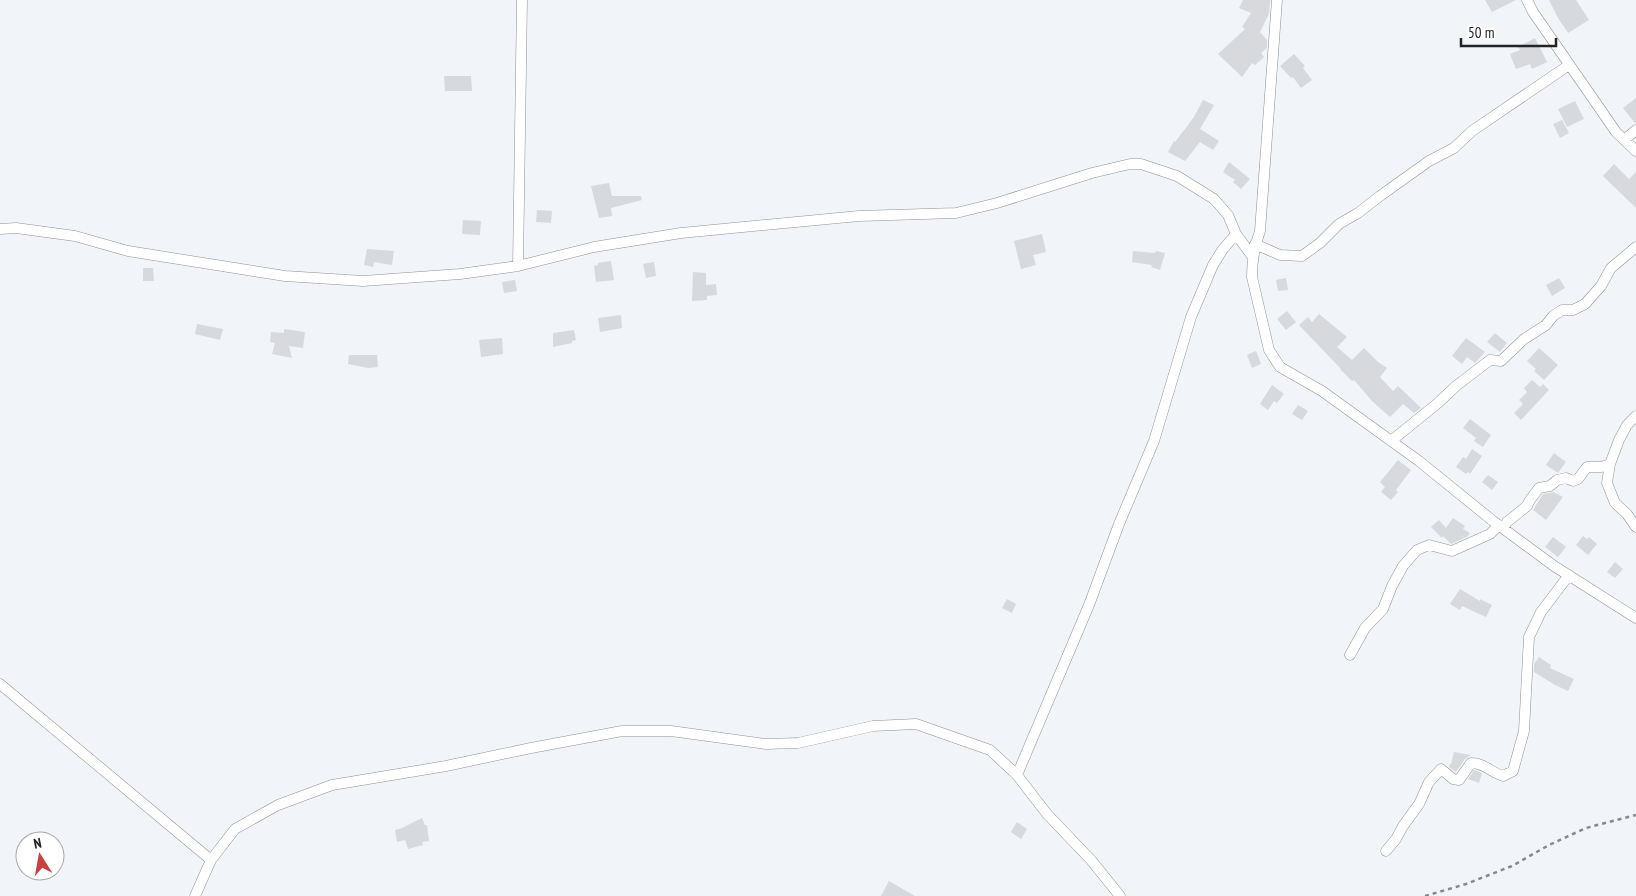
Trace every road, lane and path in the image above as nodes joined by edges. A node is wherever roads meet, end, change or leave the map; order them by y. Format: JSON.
{"nodes":[{"id":1,"x":522,"y":0,"type":"edge"},
{"id":2,"x":1277,"y":0,"type":"edge"},
{"id":3,"x":1527,"y":0,"type":"edge"},
{"id":4,"x":1569,"y":65,"type":"junction"},
{"id":5,"x":1636,"y":130,"type":"edge"},
{"id":6,"x":1624,"y":140,"type":"junction"},
{"id":7,"x":1636,"y":152,"type":"edge"},
{"id":8,"x":0,"y":229,"type":"edge"},
{"id":9,"x":1236,"y":234,"type":"junction"},
{"id":10,"x":1255,"y":244,"type":"junction"},
{"id":11,"x":1636,"y":247,"type":"edge"},
{"id":12,"x":1252,"y":256,"type":"junction"},
{"id":13,"x":518,"y":266,"type":"junction"},
{"id":14,"x":1636,"y":416,"type":"edge"},
{"id":15,"x":1391,"y":441,"type":"junction"},
{"id":16,"x":1610,"y":464,"type":"junction"},
{"id":17,"x":1501,"y":527,"type":"junction"},
{"id":18,"x":1636,"y":528,"type":"edge"},
{"id":19,"x":1569,"y":575,"type":"junction"},
{"id":20,"x":1636,"y":618,"type":"edge"},
{"id":21,"x":1350,"y":655,"type":"dead end"},
{"id":22,"x":0,"y":684,"type":"edge"},
{"id":23,"x":1017,"y":775,"type":"junction"},
{"id":24,"x":1636,"y":815,"type":"edge"},
{"id":25,"x":1386,"y":851,"type":"dead end"},
{"id":26,"x":211,"y":860,"type":"junction"},
{"id":27,"x":195,"y":896,"type":"edge"},
{"id":28,"x":1120,"y":896,"type":"edge"},
{"id":29,"x":1425,"y":896,"type":"edge"}],
"edges":[{"from":1,"to":13,"type":"street"},
{"from":2,"to":10,"type":"street"},
{"from":3,"to":4,"type":"street"},
{"from":4,"to":6,"type":"street"},
{"from":4,"to":10,"type":"street"},
{"from":5,"to":6,"type":"street"},
{"from":6,"to":7,"type":"street"},
{"from":8,"to":13,"type":"street"},
{"from":9,"to":12,"type":"street"},
{"from":9,"to":13,"type":"street"},
{"from":9,"to":23,"type":"street"},
{"from":10,"to":12,"type":"street"},
{"from":11,"to":15,"type":"street"},
{"from":12,"to":15,"type":"street"},
{"from":14,"to":16,"type":"street"},
{"from":15,"to":17,"type":"street"},
{"from":16,"to":17,"type":"street"},
{"from":16,"to":18,"type":"street"},
{"from":17,"to":19,"type":"street"},
{"from":17,"to":21,"type":"street"},
{"from":19,"to":20,"type":"street"},
{"from":19,"to":25,"type":"street"},
{"from":22,"to":26,"type":"street"},
{"from":23,"to":26,"type":"street"},
{"from":23,"to":28,"type":"street"},
{"from":24,"to":29,"type":"path"},
{"from":26,"to":27,"type":"street"}]}
